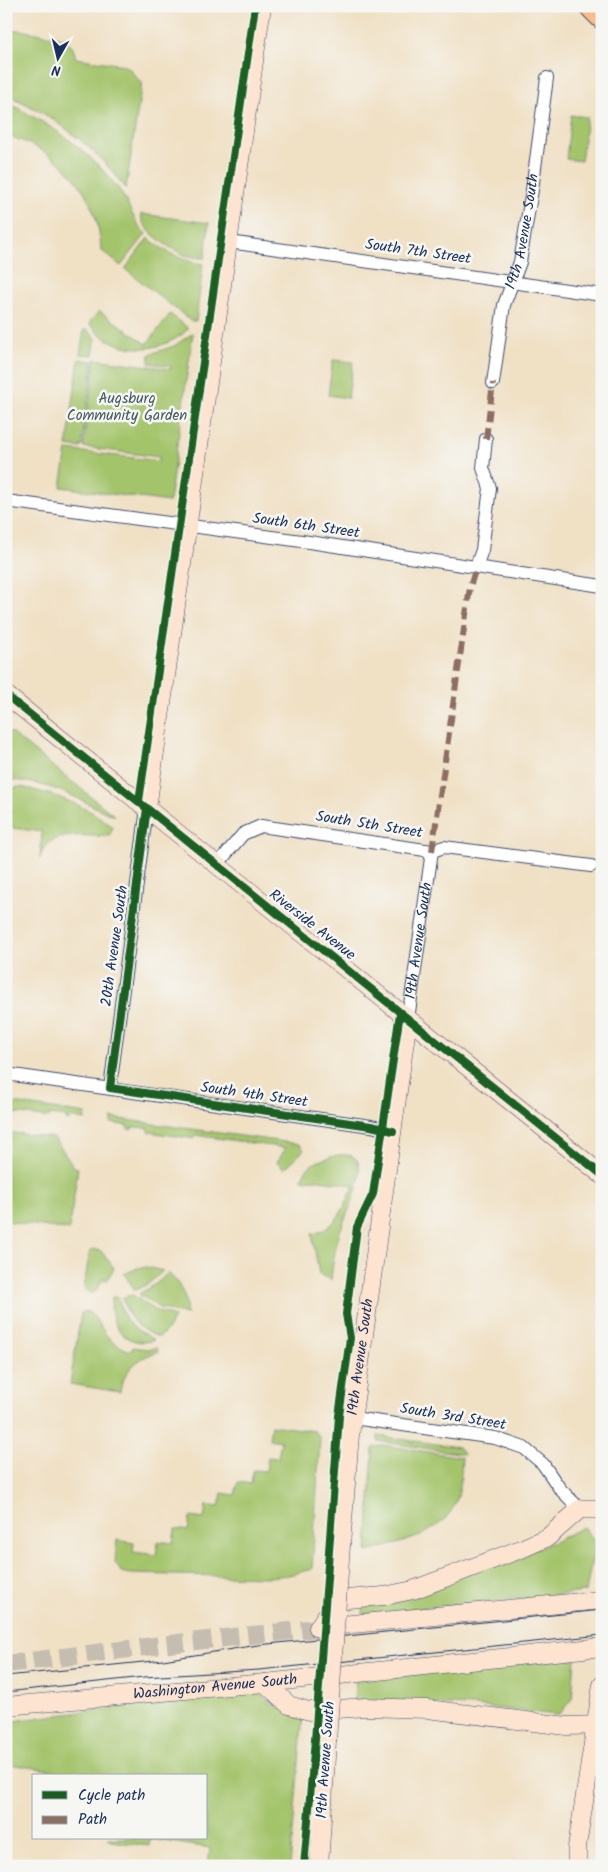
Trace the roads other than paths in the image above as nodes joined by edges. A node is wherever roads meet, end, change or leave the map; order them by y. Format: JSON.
{"nodes":[{"id":1,"x":262,"y":6,"type":"edge"},
{"id":2,"x":590,"y":6,"type":"edge"},
{"id":3,"x":602,"y":18,"type":"edge"},
{"id":4,"x":547,"y":78,"type":"dead end"},
{"id":5,"x":229,"y":242,"type":"junction"},
{"id":6,"x":512,"y":282,"type":"junction"},
{"id":7,"x":602,"y":295,"type":"edge"},
{"id":8,"x":493,"y":383,"type":"dead end"},
{"id":9,"x":486,"y":439,"type":"dead end"},
{"id":10,"x":6,"y":501,"type":"edge"},
{"id":11,"x":188,"y":526,"type":"junction"},
{"id":12,"x":476,"y":567,"type":"junction"},
{"id":13,"x":602,"y":586,"type":"edge"},
{"id":14,"x":6,"y":695,"type":"edge"},
{"id":15,"x":147,"y":808,"type":"junction"},
{"id":16,"x":432,"y":851,"type":"junction"},
{"id":17,"x":216,"y":866,"type":"junction"},
{"id":18,"x":591,"y":866,"type":"dead end"},
{"id":19,"x":408,"y":1019,"type":"junction"},
{"id":20,"x":6,"y":1074,"type":"edge"},
{"id":21,"x":110,"y":1088,"type":"junction"},
{"id":22,"x":393,"y":1131,"type":"junction"},
{"id":23,"x":602,"y":1175,"type":"edge"},
{"id":24,"x":353,"y":1418,"type":"junction"},
{"id":25,"x":580,"y":1509,"type":"junction"},
{"id":26,"x":602,"y":1509,"type":"edge"},
{"id":27,"x":602,"y":1600,"type":"edge"},
{"id":28,"x":602,"y":1647,"type":"edge"},
{"id":29,"x":265,"y":1683,"type":"junction"},
{"id":30,"x":602,"y":1685,"type":"edge"},
{"id":31,"x":6,"y":1706,"type":"edge"},
{"id":32,"x":599,"y":1725,"type":"edge"},
{"id":33,"x":319,"y":1866,"type":"edge"},
{"id":34,"x":577,"y":1866,"type":"edge"}],
"edges":[{"from":1,"to":5,"type":"street","name":"20th Avenue South"},
{"from":2,"to":3,"type":"highway"},
{"from":4,"to":6,"type":"street","name":"19th Avenue South"},
{"from":5,"to":6,"type":"street","name":"South 7th Street"},
{"from":5,"to":11,"type":"street","name":"20th Avenue South"},
{"from":6,"to":7,"type":"street","name":"South 7th Street"},
{"from":6,"to":8,"type":"street","name":"19th Avenue South"},
{"from":9,"to":12,"type":"street"},
{"from":10,"to":11,"type":"street","name":"South 6th Street"},
{"from":11,"to":12,"type":"street","name":"South 6th Street"},
{"from":11,"to":15,"type":"street","name":"20th Avenue South"},
{"from":12,"to":13,"type":"street","name":"South 6th Street"},
{"from":14,"to":15,"type":"street","name":"Riverside Avenue"},
{"from":15,"to":17,"type":"street","name":"Riverside Avenue"},
{"from":15,"to":21,"type":"street","name":"20th Avenue South"},
{"from":16,"to":17,"type":"street","name":"South 5th Street"},
{"from":16,"to":18,"type":"street","name":"South 5th Street"},
{"from":16,"to":19,"type":"street","name":"19th Avenue South"},
{"from":17,"to":19,"type":"street","name":"Riverside Avenue"},
{"from":19,"to":22,"type":"street","name":"19th Avenue South"},
{"from":19,"to":23,"type":"street","name":"Riverside Avenue"},
{"from":20,"to":21,"type":"street","name":"South 4th Street"},
{"from":21,"to":22,"type":"street","name":"South 4th Street"},
{"from":22,"to":24,"type":"street","name":"19th Avenue South"},
{"from":24,"to":25,"type":"street","name":"South 3rd Street"},
{"from":24,"to":33,"type":"street","name":"19th Avenue South","bridge":true},
{"from":25,"to":26,"type":"street"},
{"from":25,"to":27,"type":"street"},
{"from":28,"to":29,"type":"street","name":"Washington Avenue South"},
{"from":29,"to":31,"type":"street","name":"Washington Avenue South"},
{"from":29,"to":32,"type":"street"},
{"from":30,"to":32,"type":"street"},
{"from":32,"to":34,"type":"street"}]}
